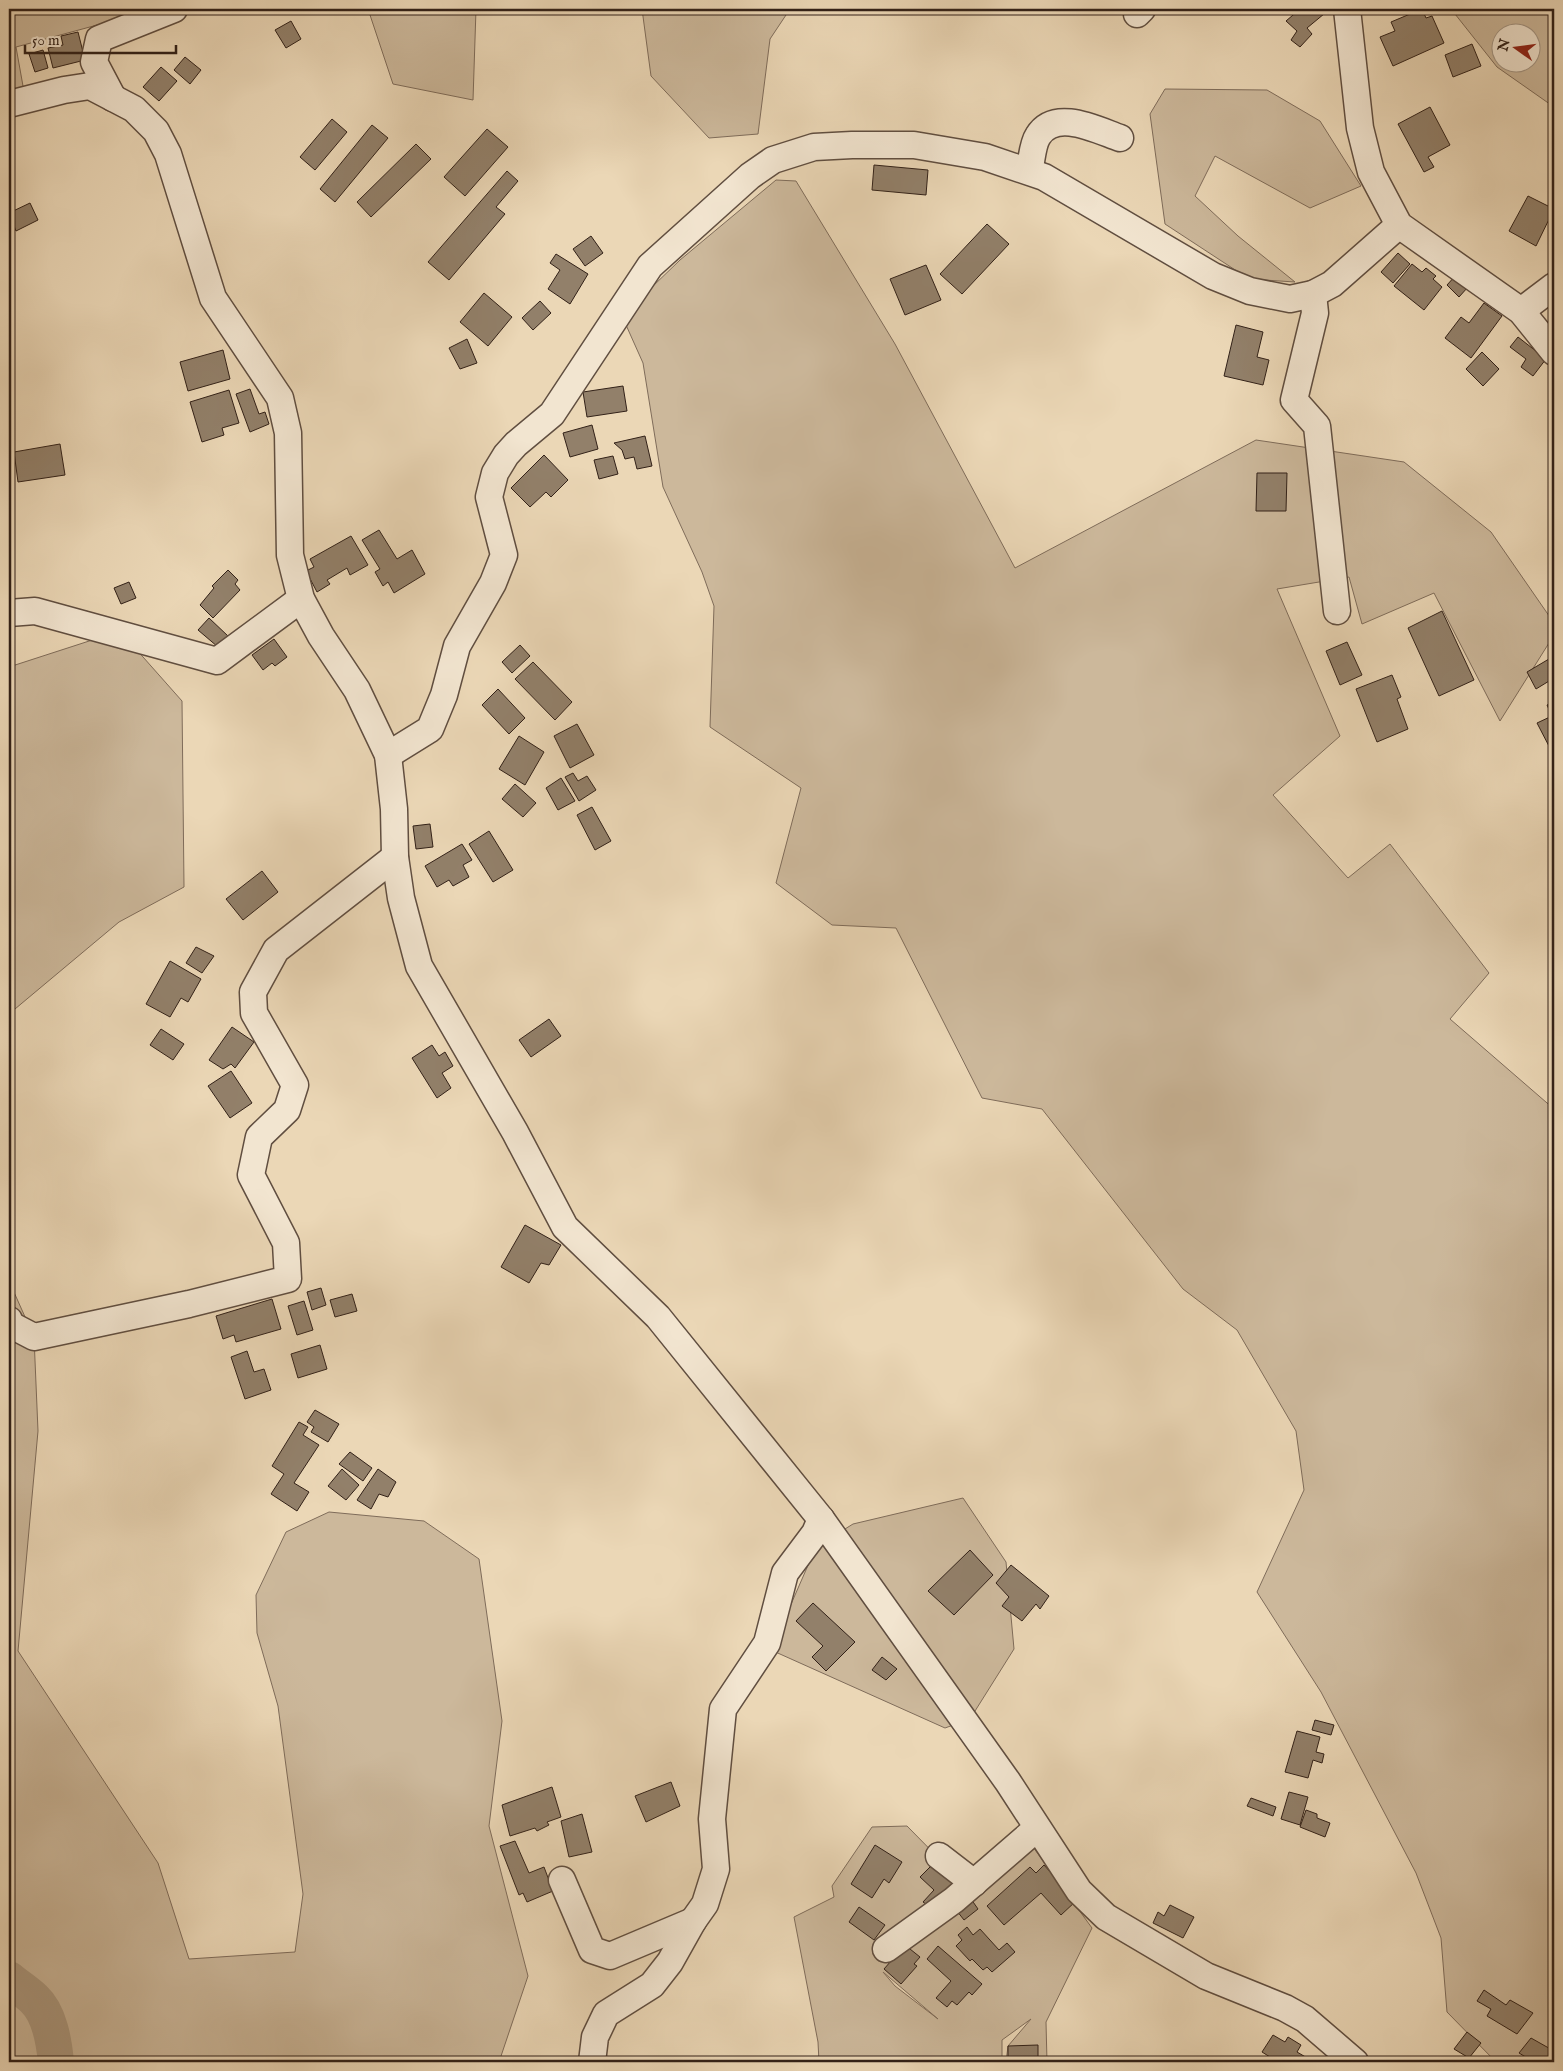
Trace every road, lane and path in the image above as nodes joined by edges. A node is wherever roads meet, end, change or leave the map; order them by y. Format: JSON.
{"nodes":[{"id":1,"x":174,"y":9,"type":"edge"},
{"id":2,"x":1347,"y":9,"type":"edge"},
{"id":3,"x":113,"y":98,"type":"junction"},
{"id":4,"x":9,"y":104,"type":"edge"},
{"id":5,"x":1120,"y":138,"type":"dead end"},
{"id":6,"x":1029,"y":171,"type":"junction"},
{"id":7,"x":1399,"y":225,"type":"junction"},
{"id":8,"x":1554,"y":286,"type":"edge"},
{"id":9,"x":1313,"y":294,"type":"junction"},
{"id":10,"x":1521,"y":311,"type":"junction"},
{"id":11,"x":1554,"y":352,"type":"edge"},
{"id":12,"x":301,"y":599,"type":"junction"},
{"id":13,"x":1337,"y":611,"type":"dead end"},
{"id":14,"x":9,"y":613,"type":"edge"},
{"id":15,"x":388,"y":755,"type":"junction"},
{"id":16,"x":395,"y":857,"type":"junction"},
{"id":17,"x":9,"y":1320,"type":"edge"},
{"id":18,"x":821,"y":1519,"type":"junction"},
{"id":19,"x":1036,"y":1829,"type":"junction"},
{"id":20,"x":939,"y":1856,"type":"dead end"},
{"id":21,"x":562,"y":1880,"type":"dead end"},
{"id":22,"x":974,"y":1883,"type":"junction"},
{"id":23,"x":693,"y":1921,"type":"junction"},
{"id":24,"x":886,"y":1949,"type":"dead end"},
{"id":25,"x":592,"y":2062,"type":"edge"},
{"id":26,"x":1355,"y":2062,"type":"edge"}],
"edges":[{"from":1,"to":3,"type":"street"},
{"from":2,"to":7,"type":"street"},
{"from":3,"to":4,"type":"street"},
{"from":3,"to":12,"type":"street"},
{"from":5,"to":6,"type":"street"},
{"from":6,"to":9,"type":"street"},
{"from":6,"to":15,"type":"street"},
{"from":7,"to":9,"type":"street"},
{"from":7,"to":10,"type":"street"},
{"from":8,"to":10,"type":"street"},
{"from":9,"to":13,"type":"street"},
{"from":10,"to":11,"type":"street"},
{"from":12,"to":14,"type":"street"},
{"from":12,"to":15,"type":"street"},
{"from":15,"to":16,"type":"street"},
{"from":16,"to":17,"type":"street"},
{"from":16,"to":18,"type":"street"},
{"from":18,"to":19,"type":"street"},
{"from":18,"to":23,"type":"street"},
{"from":19,"to":22,"type":"street"},
{"from":19,"to":26,"type":"street"},
{"from":20,"to":22,"type":"street"},
{"from":21,"to":23,"type":"street"},
{"from":22,"to":24,"type":"street"},
{"from":23,"to":25,"type":"street"}]}
